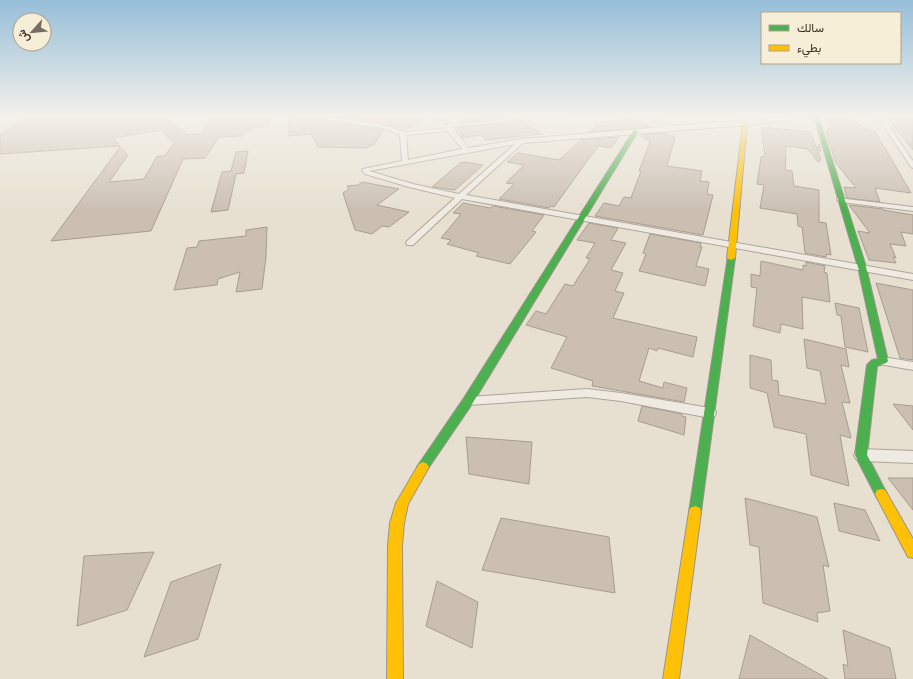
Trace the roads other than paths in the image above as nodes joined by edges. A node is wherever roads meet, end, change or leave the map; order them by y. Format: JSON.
{"nodes":[{"id":1,"x":405,"y":148,"type":"edge"},
{"id":2,"x":480,"y":148,"type":"edge"},
{"id":3,"x":514,"y":148,"type":"edge"},
{"id":4,"x":626,"y":148,"type":"edge"},
{"id":5,"x":743,"y":148,"type":"edge"},
{"id":6,"x":825,"y":148,"type":"edge"},
{"id":7,"x":901,"y":148,"type":"edge"},
{"id":8,"x":466,"y":150,"type":"joint"},
{"id":9,"x":405,"y":161,"type":"junction"},
{"id":10,"x":913,"y":166,"type":"edge"},
{"id":11,"x":463,"y":196,"type":"junction"},
{"id":12,"x":841,"y":200,"type":"junction"},
{"id":13,"x":913,"y":209,"type":"edge"},
{"id":14,"x":582,"y":217,"type":"junction"},
{"id":15,"x":410,"y":243,"type":"dead end"},
{"id":16,"x":734,"y":244,"type":"junction"},
{"id":17,"x":862,"y":268,"type":"junction"},
{"id":18,"x":913,"y":277,"type":"edge"},
{"id":19,"x":883,"y":361,"type":"junction"},
{"id":20,"x":913,"y":366,"type":"edge"},
{"id":21,"x":468,"y":401,"type":"junction"},
{"id":22,"x":710,"y":413,"type":"junction"},
{"id":23,"x":861,"y":455,"type":"junction"},
{"id":24,"x":913,"y":458,"type":"edge"},
{"id":25,"x":913,"y":552,"type":"edge"},
{"id":26,"x":395,"y":679,"type":"edge"},
{"id":27,"x":671,"y":679,"type":"edge"}],
"edges":[{"from":1,"to":9,"type":"street"},
{"from":2,"to":8,"type":"street"},
{"from":3,"to":11,"type":"street"},
{"from":4,"to":14,"type":"street"},
{"from":5,"to":16,"type":"street"},
{"from":6,"to":12,"type":"street"},
{"from":7,"to":10,"type":"street"},
{"from":8,"to":9,"type":"street"},
{"from":9,"to":11,"type":"street"},
{"from":11,"to":14,"type":"street"},
{"from":11,"to":15,"type":"street"},
{"from":12,"to":13,"type":"street"},
{"from":12,"to":17,"type":"street"},
{"from":14,"to":16,"type":"street"},
{"from":14,"to":21,"type":"street"},
{"from":16,"to":17,"type":"street"},
{"from":16,"to":22,"type":"street"},
{"from":17,"to":18,"type":"street"},
{"from":17,"to":19,"type":"street"},
{"from":19,"to":20,"type":"street"},
{"from":19,"to":23,"type":"street"},
{"from":21,"to":22,"type":"street"},
{"from":21,"to":26,"type":"street"},
{"from":22,"to":27,"type":"street"},
{"from":23,"to":24,"type":"street"},
{"from":23,"to":25,"type":"street"}]}
